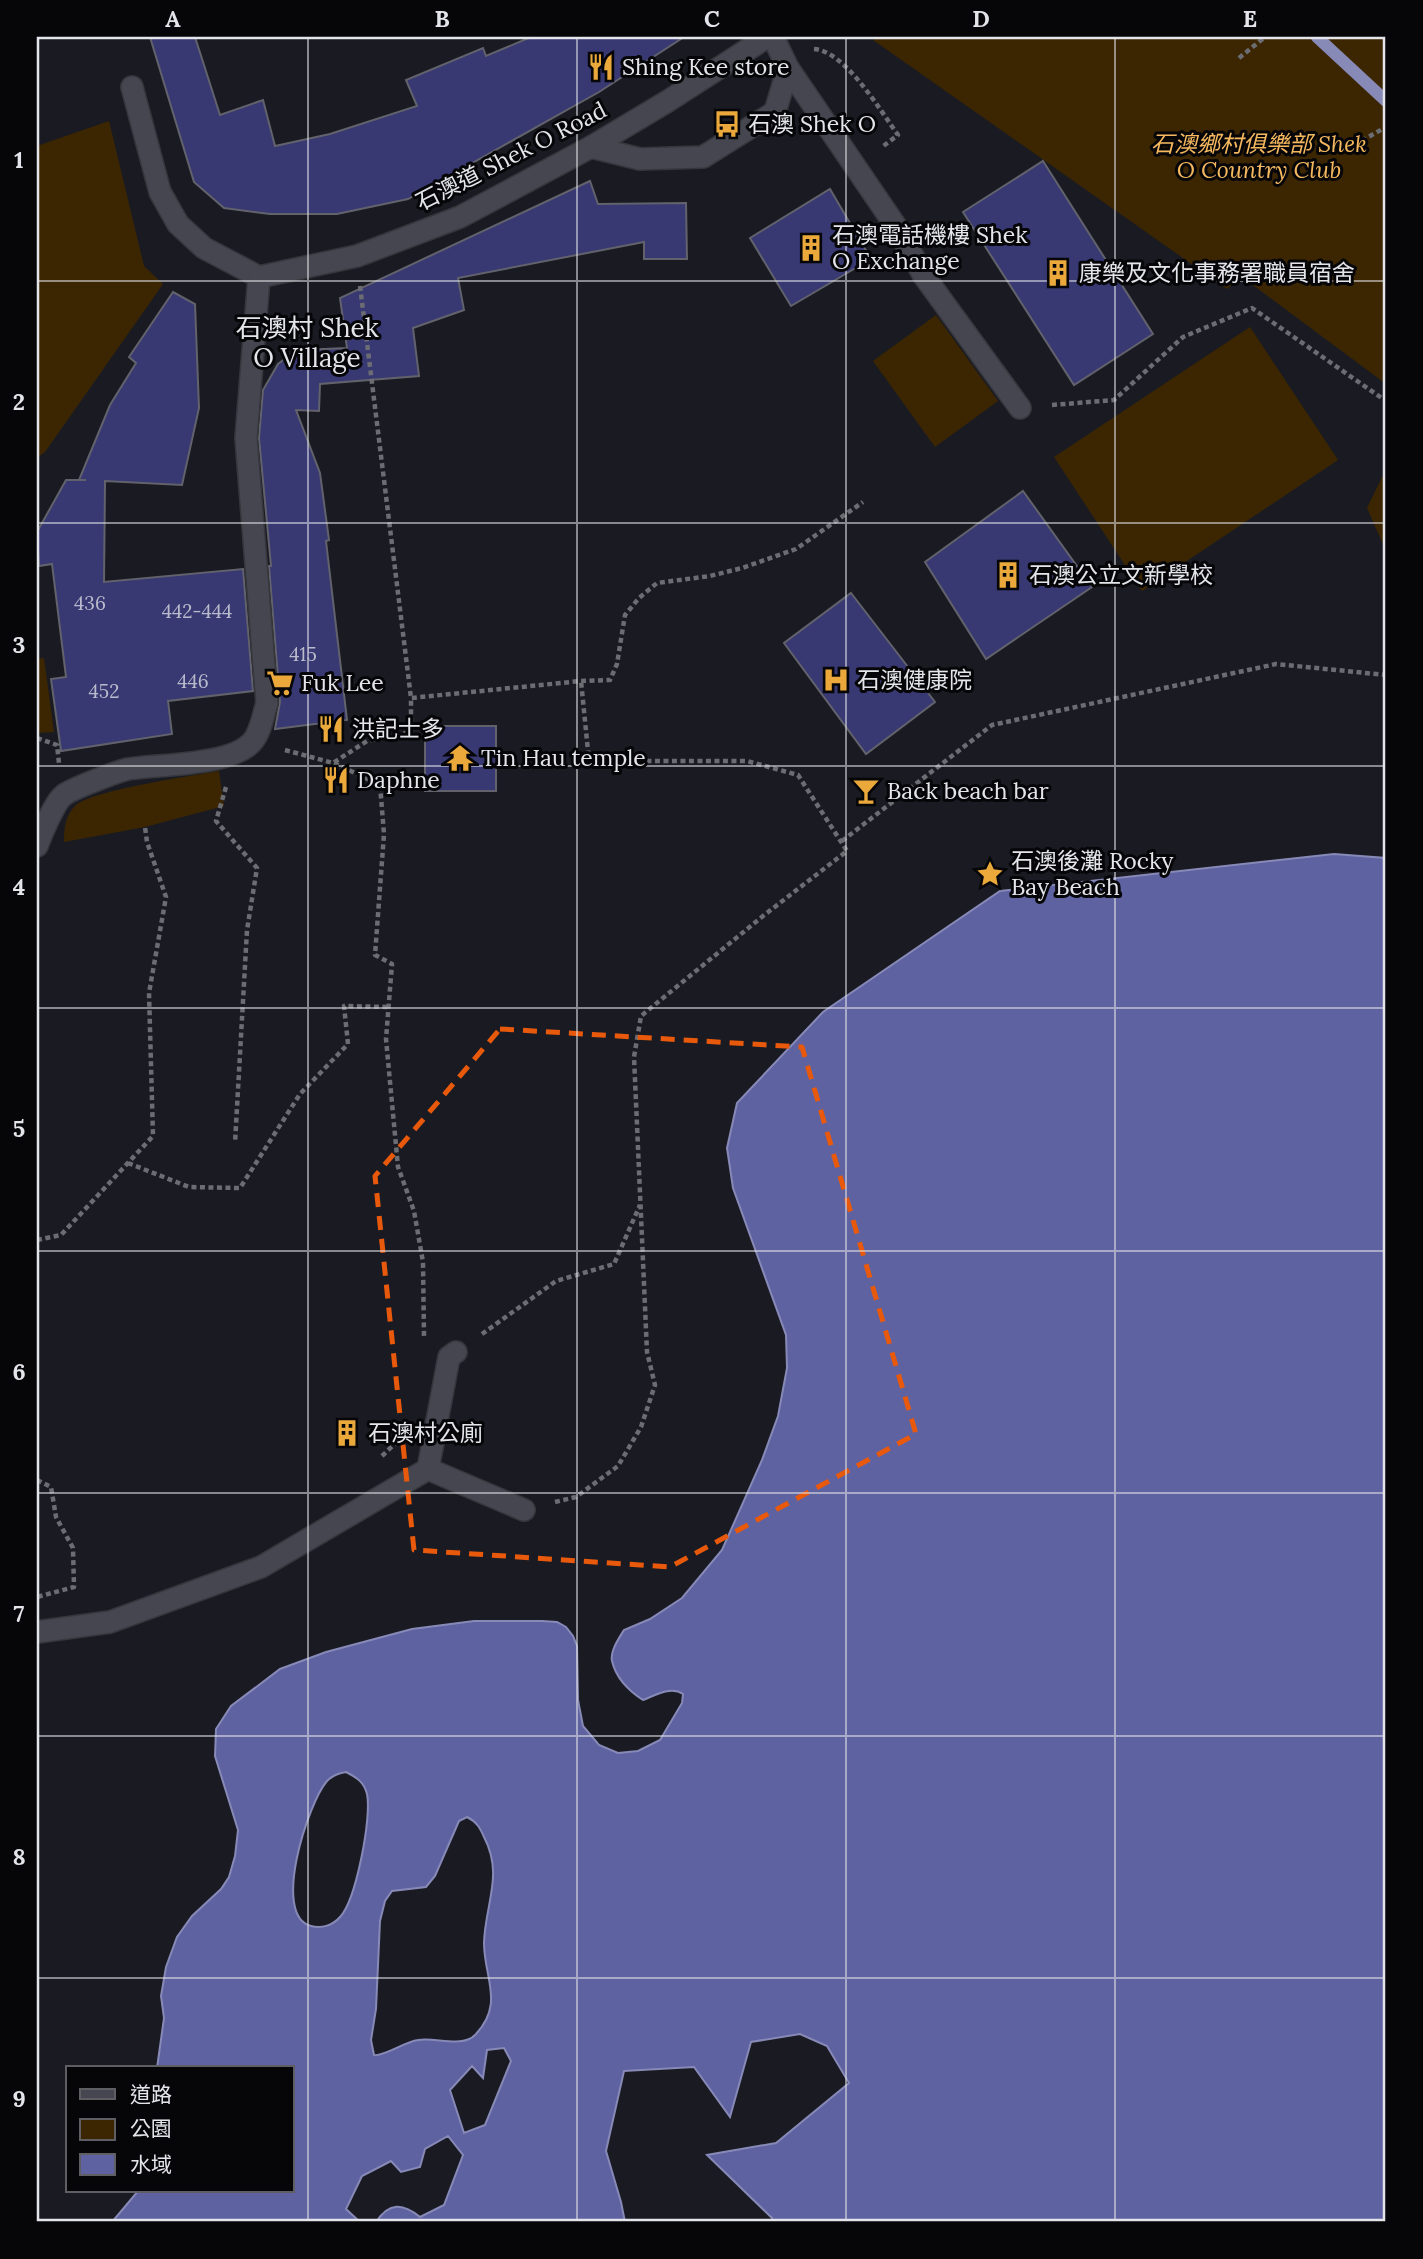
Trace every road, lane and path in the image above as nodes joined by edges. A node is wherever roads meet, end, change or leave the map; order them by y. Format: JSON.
{"nodes":[{"id":1,"x":1265,"y":37,"type":"edge"},
{"id":2,"x":773,"y":40,"type":"edge"},
{"id":3,"x":1239,"y":58,"type":"dead end"},
{"id":4,"x":788,"y":68,"type":"junction"},
{"id":5,"x":132,"y":87,"type":"dead end"},
{"id":6,"x":1386,"y":127,"type":"edge"},
{"id":7,"x":591,"y":147,"type":"junction"},
{"id":8,"x":1347,"y":149,"type":"dead end"},
{"id":9,"x":856,"y":167,"type":"junction"},
{"id":10,"x":356,"y":256,"type":"junction"},
{"id":11,"x":259,"y":277,"type":"junction"},
{"id":12,"x":1386,"y":401,"type":"edge"},
{"id":13,"x":1020,"y":408,"type":"joint"},
{"id":14,"x":863,"y":502,"type":"dead end"},
{"id":15,"x":1386,"y":675,"type":"edge"},
{"id":16,"x":581,"y":681,"type":"junction"},
{"id":17,"x":411,"y":698,"type":"junction"},
{"id":18,"x":238,"y":752,"type":"junction"},
{"id":19,"x":333,"y":763,"type":"junction"},
{"id":20,"x":145,"y":827,"type":"dead end"},
{"id":21,"x":842,"y":841,"type":"junction"},
{"id":22,"x":37,"y":846,"type":"edge"},
{"id":23,"x":388,"y":1007,"type":"junction"},
{"id":24,"x":235,"y":1143,"type":"dead end"},
{"id":25,"x":128,"y":1163,"type":"junction"},
{"id":26,"x":641,"y":1203,"type":"junction"},
{"id":27,"x":37,"y":1240,"type":"edge"},
{"id":28,"x":425,"y":1339,"type":"dead end"},
{"id":29,"x":456,"y":1352,"type":"joint"},
{"id":30,"x":402,"y":1437,"type":"dead end"},
{"id":31,"x":376,"y":1462,"type":"dead end"},
{"id":32,"x":428,"y":1469,"type":"junction"},
{"id":33,"x":37,"y":1480,"type":"edge"},
{"id":34,"x":524,"y":1510,"type":"joint"},
{"id":35,"x":37,"y":1597,"type":"edge"},
{"id":36,"x":37,"y":1632,"type":"edge"}],
"edges":[{"from":1,"to":3,"type":"path"},
{"from":2,"to":4,"type":"street"},
{"from":2,"to":7,"type":"street","name":"石澳道 Shek O Road"},
{"from":2,"to":9,"type":"path"},
{"from":4,"to":7,"type":"street"},
{"from":4,"to":9,"type":"street"},
{"from":5,"to":11,"type":"street"},
{"from":6,"to":8,"type":"path"},
{"from":7,"to":10,"type":"street","name":"石澳道 Shek O Road"},
{"from":9,"to":13,"type":"street"},
{"from":10,"to":11,"type":"street","name":"石澳道 Shek O Road"},
{"from":10,"to":17,"type":"path"},
{"from":11,"to":18,"type":"street"},
{"from":12,"to":13,"type":"path"},
{"from":14,"to":16,"type":"path"},
{"from":15,"to":21,"type":"path"},
{"from":16,"to":17,"type":"path"},
{"from":16,"to":21,"type":"path"},
{"from":17,"to":19,"type":"path"},
{"from":18,"to":19,"type":"path"},
{"from":18,"to":22,"type":"street"},
{"from":18,"to":24,"type":"path"},
{"from":19,"to":23,"type":"path"},
{"from":20,"to":25,"type":"path"},
{"from":21,"to":26,"type":"path"},
{"from":23,"to":25,"type":"path"},
{"from":23,"to":28,"type":"path"},
{"from":25,"to":27,"type":"path"},
{"from":26,"to":29,"type":"path"},
{"from":26,"to":34,"type":"path"},
{"from":29,"to":32,"type":"street"},
{"from":30,"to":31,"type":"path"},
{"from":32,"to":34,"type":"street"},
{"from":32,"to":36,"type":"street"},
{"from":33,"to":35,"type":"path"}]}
